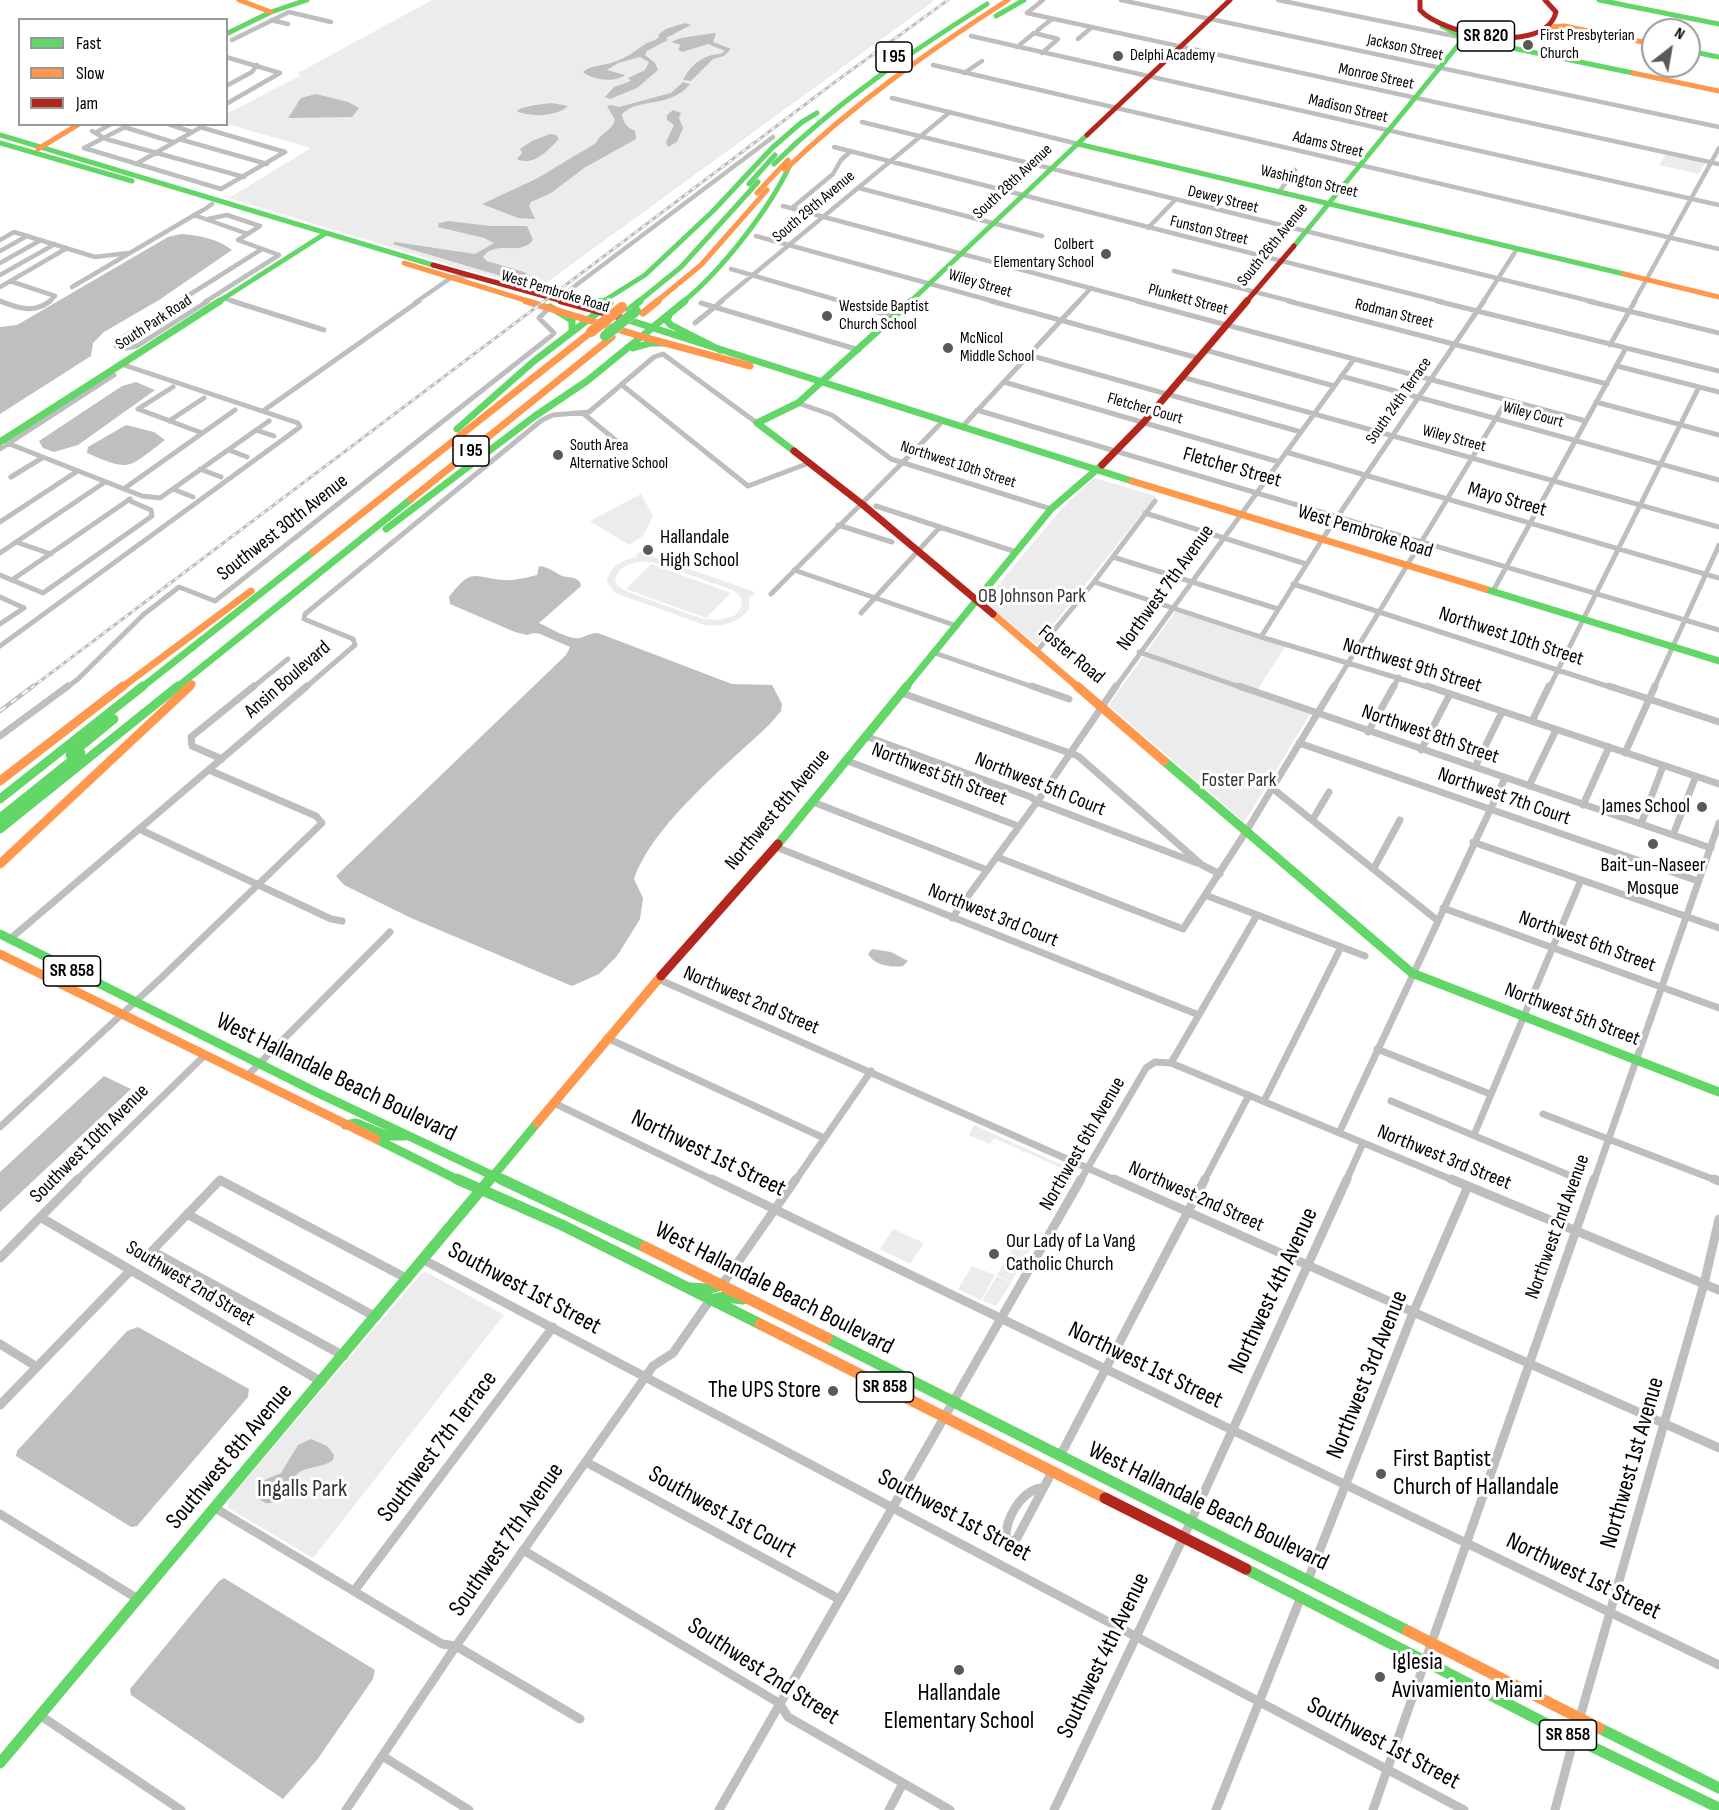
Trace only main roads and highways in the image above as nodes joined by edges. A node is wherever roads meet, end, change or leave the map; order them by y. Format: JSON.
{"nodes":[{"id":1,"x":239,"y":0,"type":"edge"},
{"id":2,"x":295,"y":0,"type":"edge"},
{"id":3,"x":308,"y":0,"type":"edge"},
{"id":4,"x":993,"y":0,"type":"edge"},
{"id":5,"x":1000,"y":0,"type":"edge"},
{"id":6,"x":1008,"y":0,"type":"edge"},
{"id":7,"x":1024,"y":0,"type":"edge"},
{"id":8,"x":1230,"y":0,"type":"edge"},
{"id":9,"x":1545,"y":0,"type":"edge"},
{"id":10,"x":1599,"y":0,"type":"edge"},
{"id":11,"x":1419,"y":1,"type":"edge"},
{"id":12,"x":980,"y":3,"type":"edge"},
{"id":13,"x":270,"y":14,"type":"junction"},
{"id":14,"x":253,"y":16,"type":"junction"},
{"id":15,"x":1553,"y":22,"type":"junction"},
{"id":16,"x":1719,"y":24,"type":"edge"},
{"id":17,"x":228,"y":34,"type":"edge"},
{"id":18,"x":1466,"y":36,"type":"junction"},
{"id":19,"x":1641,"y":40,"type":"edge"},
{"id":20,"x":928,"y":50,"type":"junction"},
{"id":21,"x":1701,"y":52,"type":"edge"},
{"id":22,"x":1719,"y":56,"type":"edge"},
{"id":23,"x":1719,"y":91,"type":"edge"},
{"id":24,"x":821,"y":111,"type":"junction"},
{"id":25,"x":66,"y":126,"type":"edge"},
{"id":26,"x":75,"y":126,"type":"edge"},
{"id":27,"x":0,"y":135,"type":"edge"},
{"id":28,"x":0,"y":143,"type":"edge"},
{"id":29,"x":1078,"y":144,"type":"junction"},
{"id":30,"x":35,"y":148,"type":"junction"},
{"id":31,"x":790,"y":165,"type":"junction"},
{"id":32,"x":165,"y":190,"type":"junction"},
{"id":33,"x":185,"y":190,"type":"junction"},
{"id":34,"x":1329,"y":203,"type":"junction"},
{"id":35,"x":233,"y":205,"type":"junction"},
{"id":36,"x":206,"y":207,"type":"junction"},
{"id":37,"x":323,"y":235,"type":"junction"},
{"id":38,"x":626,"y":289,"type":"junction"},
{"id":39,"x":1719,"y":297,"type":"edge"},
{"id":40,"x":578,"y":304,"type":"junction"},
{"id":41,"x":550,"y":308,"type":"junction"},
{"id":42,"x":600,"y":310,"type":"junction"},
{"id":43,"x":632,"y":310,"type":"junction"},
{"id":44,"x":669,"y":315,"type":"junction"},
{"id":45,"x":588,"y":319,"type":"junction"},
{"id":46,"x":654,"y":327,"type":"junction"},
{"id":47,"x":572,"y":331,"type":"junction"},
{"id":48,"x":602,"y":335,"type":"junction"},
{"id":49,"x":643,"y":336,"type":"junction"},
{"id":50,"x":664,"y":343,"type":"junction"},
{"id":51,"x":626,"y":350,"type":"junction"},
{"id":52,"x":720,"y":350,"type":"junction"},
{"id":53,"x":820,"y":385,"type":"junction"},
{"id":54,"x":757,"y":423,"type":"joint"},
{"id":55,"x":999,"y":440,"type":"junction"},
{"id":56,"x":3,"y":444,"type":"edge"},
{"id":57,"x":1096,"y":470,"type":"junction"},
{"id":58,"x":407,"y":478,"type":"junction"},
{"id":59,"x":322,"y":544,"type":"junction"},
{"id":60,"x":330,"y":565,"type":"junction"},
{"id":61,"x":977,"y":600,"type":"junction"},
{"id":62,"x":228,"y":647,"type":"junction"},
{"id":63,"x":192,"y":656,"type":"junction"},
{"id":64,"x":1719,"y":661,"type":"edge"},
{"id":65,"x":164,"y":688,"type":"junction"},
{"id":66,"x":52,"y":757,"type":"junction"},
{"id":67,"x":0,"y":781,"type":"edge"},
{"id":68,"x":0,"y":799,"type":"edge"},
{"id":69,"x":0,"y":811,"type":"edge"},
{"id":70,"x":23,"y":811,"type":"junction"},
{"id":71,"x":0,"y":818,"type":"edge"},
{"id":72,"x":0,"y":829,"type":"edge"},
{"id":73,"x":0,"y":864,"type":"edge"},
{"id":74,"x":5,"y":936,"type":"edge"},
{"id":75,"x":0,"y":954,"type":"edge"},
{"id":76,"x":1412,"y":973,"type":"joint"},
{"id":77,"x":1719,"y":1092,"type":"edge"},
{"id":78,"x":292,"y":1099,"type":"junction"},
{"id":79,"x":355,"y":1111,"type":"junction"},
{"id":80,"x":345,"y":1125,"type":"junction"},
{"id":81,"x":406,"y":1136,"type":"junction"},
{"id":82,"x":492,"y":1177,"type":"junction"},
{"id":83,"x":481,"y":1191,"type":"junction"},
{"id":84,"x":722,"y":1285,"type":"junction"},
{"id":85,"x":684,"y":1287,"type":"junction"},
{"id":86,"x":710,"y":1300,"type":"junction"},
{"id":87,"x":752,"y":1300,"type":"junction"},
{"id":88,"x":0,"y":1763,"type":"edge"},
{"id":89,"x":1719,"y":1786,"type":"edge"},
{"id":90,"x":1715,"y":1808,"type":"edge"}],
"edges":[{"from":1,"to":13,"type":"main road"},
{"from":1,"to":14,"type":"main road"},
{"from":2,"to":13,"type":"main road"},
{"from":3,"to":13,"type":"main road"},
{"from":4,"to":43,"type":"main road"},
{"from":5,"to":43,"type":"main road"},
{"from":6,"to":20,"type":"main road","number":"I 95"},
{"from":7,"to":20,"type":"main road"},
{"from":8,"to":29,"type":"main road","name":"South 28th Avenue"},
{"from":9,"to":15,"type":"main road"},
{"from":10,"to":16,"type":"main road"},
{"from":11,"to":18,"type":"main road","number":"SR 820"},
{"from":12,"to":24,"type":"main road","number":"I 95"},
{"from":13,"to":14,"type":"main road"},
{"from":13,"to":17,"type":"main road"},
{"from":14,"to":17,"type":"main road"},
{"from":15,"to":18,"type":"main road","number":"SR 820"},
{"from":15,"to":19,"type":"main road"},
{"from":18,"to":23,"type":"main road"},
{"from":18,"to":34,"type":"main road","name":"South 26th Avenue"},
{"from":20,"to":31,"type":"main road","number":"I 95"},
{"from":21,"to":22,"type":"main road"},
{"from":24,"to":38,"type":"main road"},
{"from":24,"to":43,"type":"main road","number":"I 95"},
{"from":25,"to":30,"type":"main road"},
{"from":26,"to":30,"type":"main road"},
{"from":27,"to":30,"type":"main road"},
{"from":28,"to":30,"type":"main road"},
{"from":29,"to":34,"type":"main road","name":"Washington Street"},
{"from":29,"to":53,"type":"main road","name":"South 28th Avenue"},
{"from":30,"to":32,"type":"main road","name":"West Pembroke Road"},
{"from":30,"to":33,"type":"main road","name":"West Pembroke Road"},
{"from":31,"to":43,"type":"main road","number":"I 95"},
{"from":31,"to":44,"type":"main road"},
{"from":32,"to":33,"type":"main road"},
{"from":32,"to":36,"type":"main road","name":"West Pembroke Road"},
{"from":33,"to":35,"type":"main road","name":"West Pembroke Road"},
{"from":34,"to":39,"type":"main road","name":"Washington Street"},
{"from":34,"to":57,"type":"main road","name":"South 26th Avenue"},
{"from":35,"to":36,"type":"main road"},
{"from":35,"to":37,"type":"main road","name":"West Pembroke Road"},
{"from":36,"to":37,"type":"main road","name":"West Pembroke Road"},
{"from":37,"to":40,"type":"main road","name":"West Pembroke Road"},
{"from":37,"to":41,"type":"main road","name":"West Pembroke Road"},
{"from":37,"to":56,"type":"main road","name":"South Park Road"},
{"from":38,"to":40,"type":"main road"},
{"from":38,"to":42,"type":"main road"},
{"from":40,"to":42,"type":"main road","name":"West Pembroke Road"},
{"from":41,"to":42,"type":"main road"},
{"from":41,"to":45,"type":"main road","name":"West Pembroke Road"},
{"from":41,"to":47,"type":"main road"},
{"from":42,"to":45,"type":"main road"},
{"from":42,"to":46,"type":"main road","name":"West Pembroke Road"},
{"from":43,"to":48,"type":"main road","number":"I 95","bridge":true},
{"from":43,"to":48,"type":"main road","number":"I 95"},
{"from":44,"to":46,"type":"main road"},
{"from":44,"to":52,"type":"main road"},
{"from":45,"to":47,"type":"main road"},
{"from":45,"to":49,"type":"main road","name":"West Pembroke Road"},
{"from":46,"to":49,"type":"main road"},
{"from":46,"to":52,"type":"main road","name":"West Pembroke Road"},
{"from":47,"to":58,"type":"main road"},
{"from":48,"to":58,"type":"main road","number":"I 95"},
{"from":48,"to":60,"type":"main road","number":"I 95"},
{"from":48,"to":63,"type":"main road"},
{"from":48,"to":65,"type":"main road"},
{"from":49,"to":50,"type":"main road","name":"West Pembroke Road"},
{"from":49,"to":51,"type":"main road"},
{"from":50,"to":51,"type":"main road"},
{"from":50,"to":53,"type":"main road","name":"West Pembroke Road"},
{"from":51,"to":60,"type":"main road"},
{"from":52,"to":53,"type":"main road","name":"West Pembroke Road"},
{"from":53,"to":54,"type":"main road","name":"South 28th Avenue"},
{"from":53,"to":55,"type":"main road","name":"West Pembroke Road"},
{"from":53,"to":55,"type":"main road","name":"West Pembroke Road"},
{"from":54,"to":61,"type":"main road","name":"Foster Road"},
{"from":55,"to":57,"type":"main road","name":"West Pembroke Road"},
{"from":57,"to":61,"type":"main road","name":"Northwest 8th Avenue"},
{"from":57,"to":64,"type":"main road","name":"West Pembroke Road"},
{"from":58,"to":59,"type":"main road","number":"I 95"},
{"from":59,"to":66,"type":"main road","number":"I 95"},
{"from":59,"to":67,"type":"main road"},
{"from":60,"to":62,"type":"main road","number":"I 95"},
{"from":61,"to":76,"type":"main road","name":"Foster Road"},
{"from":61,"to":82,"type":"main road","name":"Northwest 8th Avenue"},
{"from":62,"to":70,"type":"main road","number":"I 95"},
{"from":62,"to":73,"type":"main road"},
{"from":63,"to":66,"type":"main road"},
{"from":63,"to":69,"type":"main road"},
{"from":65,"to":70,"type":"main road"},
{"from":65,"to":71,"type":"main road"},
{"from":66,"to":68,"type":"main road","number":"I 95"},
{"from":70,"to":72,"type":"main road","number":"I 95"},
{"from":74,"to":79,"type":"main road","name":"West Hallandale Beach Boulevard","number":"SR 858"},
{"from":75,"to":78,"type":"main road","name":"West Hallandale Beach Boulevard","number":"SR 858"},
{"from":76,"to":77,"type":"main road","name":"Northwest 5th Street"},
{"from":78,"to":79,"type":"main road"},
{"from":78,"to":80,"type":"main road","name":"West Hallandale Beach Boulevard","number":"SR 858"},
{"from":79,"to":81,"type":"main road","name":"West Hallandale Beach Boulevard","number":"SR 858"},
{"from":80,"to":81,"type":"main road"},
{"from":80,"to":83,"type":"main road","name":"West Hallandale Beach Boulevard","number":"SR 858"},
{"from":81,"to":82,"type":"main road","name":"West Hallandale Beach Boulevard","number":"SR 858"},
{"from":82,"to":83,"type":"main road","name":"Southwest 8th Avenue"},
{"from":82,"to":84,"type":"main road","name":"West Hallandale Beach Boulevard","number":"SR 858"},
{"from":83,"to":85,"type":"main road","name":"West Hallandale Beach Boulevard","number":"SR 858"},
{"from":83,"to":88,"type":"main road","name":"Southwest 8th Avenue"},
{"from":84,"to":85,"type":"main road"},
{"from":84,"to":87,"type":"main road","name":"West Hallandale Beach Boulevard","number":"SR 858"},
{"from":85,"to":86,"type":"main road","name":"West Hallandale Beach Boulevard","number":"SR 858"},
{"from":86,"to":87,"type":"main road"},
{"from":86,"to":90,"type":"main road","name":"West Hallandale Beach Boulevard","number":"SR 858"},
{"from":87,"to":89,"type":"main road","name":"West Hallandale Beach Boulevard","number":"SR 858"},
{"from":89,"to":90,"type":"main road"}]}
